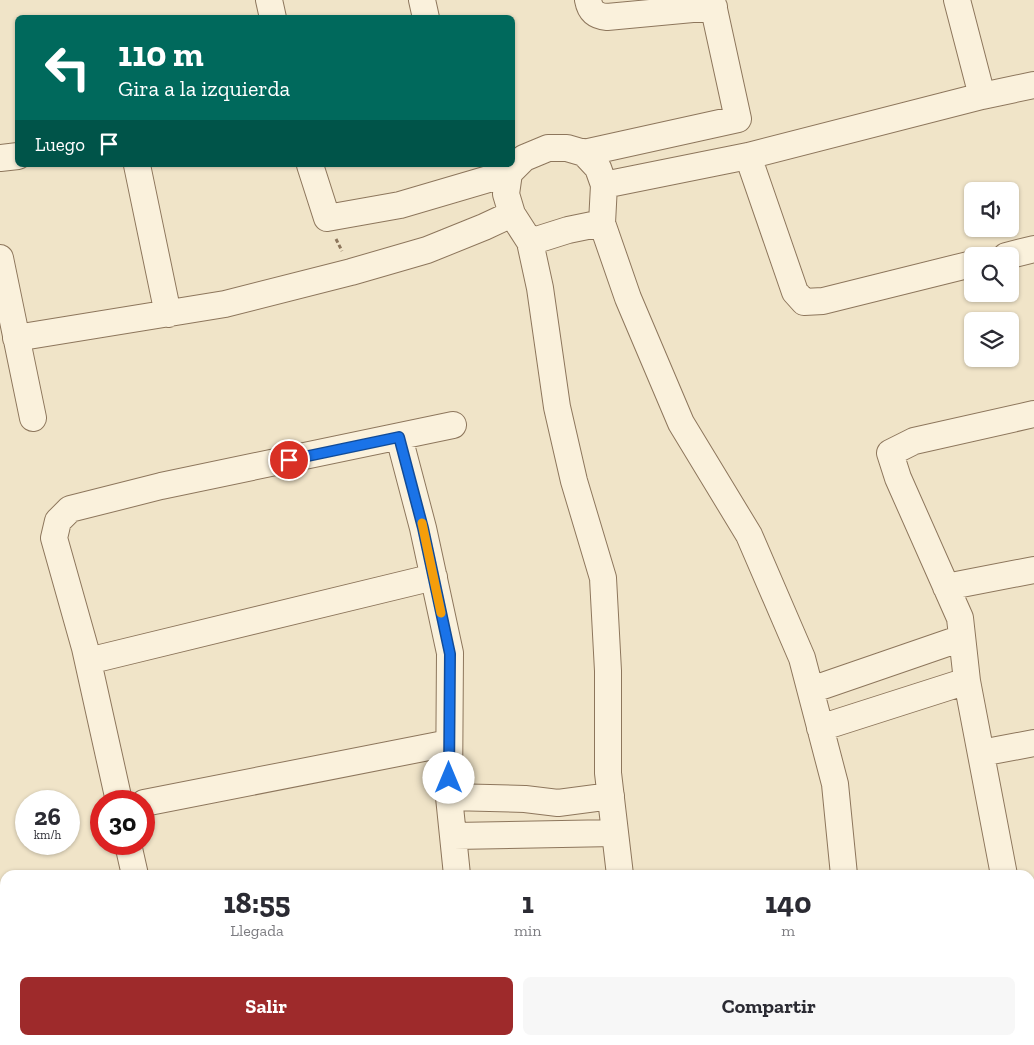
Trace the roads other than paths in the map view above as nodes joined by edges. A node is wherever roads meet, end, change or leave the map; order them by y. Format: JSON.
{"nodes":[{"id":1,"x":269,"y":0,"type":"edge"},
{"id":2,"x":422,"y":0,"type":"edge"},
{"id":3,"x":588,"y":0,"type":"edge"},
{"id":4,"x":958,"y":0,"type":"edge"},
{"id":5,"x":713,"y":4,"type":"edge"},
{"id":6,"x":272,"y":15,"type":"edge"},
{"id":7,"x":425,"y":15,"type":"edge"},
{"id":8,"x":1034,"y":85,"type":"edge"},
{"id":9,"x":982,"y":96,"type":"junction"},
{"id":10,"x":584,"y":153,"type":"junction"},
{"id":11,"x":15,"y":156,"type":"edge"},
{"id":12,"x":748,"y":156,"type":"junction"},
{"id":13,"x":0,"y":158,"type":"edge"},
{"id":14,"x":137,"y":167,"type":"edge"},
{"id":15,"x":311,"y":167,"type":"edge"},
{"id":16,"x":509,"y":174,"type":"junction"},
{"id":17,"x":604,"y":185,"type":"junction"},
{"id":18,"x":512,"y":214,"type":"junction"},
{"id":19,"x":602,"y":223,"type":"junction"},
{"id":20,"x":530,"y":242,"type":"junction"},
{"id":21,"x":1034,"y":249,"type":"edge"},
{"id":22,"x":1019,"y":253,"type":"edge"},
{"id":23,"x":0,"y":258,"type":"edge"},
{"id":24,"x":964,"y":266,"type":"edge"},
{"id":25,"x":168,"y":314,"type":"junction"},
{"id":26,"x":16,"y":338,"type":"junction"},
{"id":27,"x":1034,"y":414,"type":"edge"},
{"id":28,"x":33,"y":418,"type":"dead end"},
{"id":29,"x":453,"y":425,"type":"dead end"},
{"id":30,"x":399,"y":437,"type":"junction"},
{"id":31,"x":1034,"y":570,"type":"edge"},
{"id":32,"x":434,"y":577,"type":"junction"},
{"id":33,"x":946,"y":588,"type":"junction"},
{"id":34,"x":962,"y":638,"type":"junction"},
{"id":35,"x":88,"y":661,"type":"junction"},
{"id":36,"x":967,"y":681,"type":"junction"},
{"id":37,"x":810,"y":690,"type":"junction"},
{"id":38,"x":820,"y":728,"type":"junction"},
{"id":39,"x":1034,"y":742,"type":"edge"},
{"id":40,"x":449,"y":743,"type":"junction"},
{"id":41,"x":981,"y":753,"type":"junction"},
{"id":42,"x":117,"y":790,"type":"edge"},
{"id":43,"x":611,"y":796,"type":"junction"},
{"id":44,"x":450,"y":797,"type":"junction"},
{"id":45,"x":155,"y":801,"type":"edge"},
{"id":46,"x":615,"y":833,"type":"junction"},
{"id":47,"x":454,"y":836,"type":"junction"},
{"id":48,"x":130,"y":855,"type":"edge"},
{"id":49,"x":134,"y":870,"type":"edge"},
{"id":50,"x":457,"y":870,"type":"edge"},
{"id":51,"x":619,"y":870,"type":"edge"},
{"id":52,"x":844,"y":870,"type":"edge"},
{"id":53,"x":1003,"y":870,"type":"edge"}],
"edges":[{"from":1,"to":6,"type":"street"},
{"from":2,"to":7,"type":"street"},
{"from":3,"to":5,"type":"street"},
{"from":4,"to":9,"type":"street"},
{"from":5,"to":10,"type":"street"},
{"from":8,"to":9,"type":"street"},
{"from":9,"to":12,"type":"street"},
{"from":10,"to":16,"type":"street"},
{"from":10,"to":17,"type":"street"},
{"from":11,"to":13,"type":"street"},
{"from":12,"to":17,"type":"street"},
{"from":12,"to":24,"type":"street"},
{"from":14,"to":25,"type":"street"},
{"from":15,"to":16,"type":"street"},
{"from":16,"to":18,"type":"street"},
{"from":17,"to":19,"type":"street"},
{"from":18,"to":20,"type":"street"},
{"from":18,"to":25,"type":"street"},
{"from":19,"to":20,"type":"street"},
{"from":19,"to":37,"type":"street"},
{"from":20,"to":43,"type":"street"},
{"from":21,"to":22,"type":"street"},
{"from":23,"to":26,"type":"street"},
{"from":25,"to":26,"type":"street"},
{"from":26,"to":28,"type":"street"},
{"from":27,"to":33,"type":"street"},
{"from":29,"to":30,"type":"street"},
{"from":30,"to":32,"type":"street"},
{"from":30,"to":35,"type":"street"},
{"from":31,"to":33,"type":"street"},
{"from":32,"to":35,"type":"street"},
{"from":32,"to":40,"type":"street"},
{"from":33,"to":34,"type":"street"},
{"from":34,"to":36,"type":"street"},
{"from":34,"to":37,"type":"street"},
{"from":35,"to":42,"type":"street"},
{"from":36,"to":38,"type":"street"},
{"from":36,"to":41,"type":"street"},
{"from":37,"to":38,"type":"street"},
{"from":38,"to":52,"type":"street"},
{"from":39,"to":41,"type":"street"},
{"from":40,"to":44,"type":"street"},
{"from":40,"to":45,"type":"street"},
{"from":41,"to":53,"type":"street"},
{"from":43,"to":44,"type":"street"},
{"from":43,"to":46,"type":"street"},
{"from":44,"to":47,"type":"street"},
{"from":46,"to":47,"type":"street"},
{"from":46,"to":51,"type":"street"},
{"from":47,"to":50,"type":"street"},
{"from":48,"to":49,"type":"street"}]}
